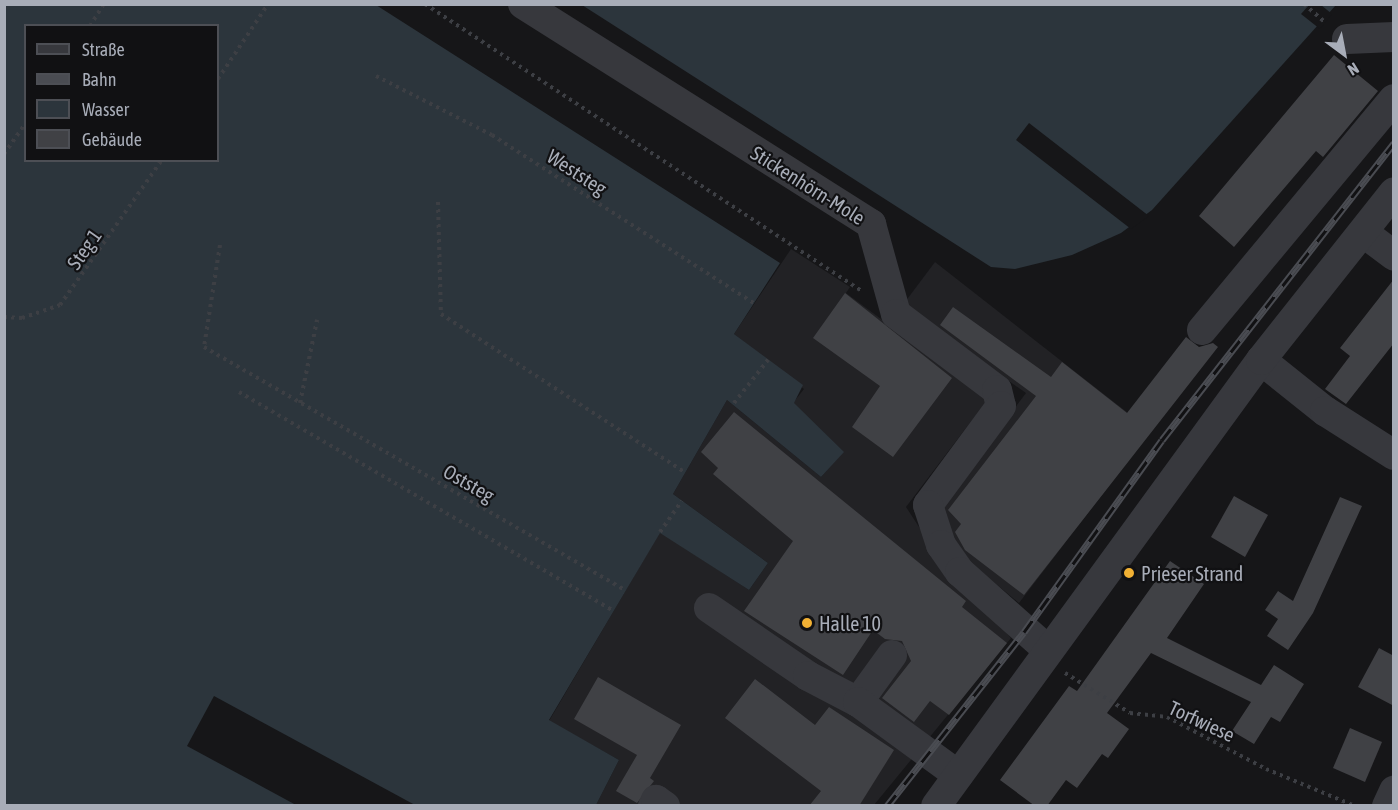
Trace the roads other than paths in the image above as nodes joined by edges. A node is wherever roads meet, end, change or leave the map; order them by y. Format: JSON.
{"nodes":[{"id":1,"x":523,"y":4,"type":"edge"},
{"id":2,"x":1394,"y":38,"type":"edge"},
{"id":3,"x":1347,"y":39,"type":"dead end"},
{"id":4,"x":1394,"y":99,"type":"edge"},
{"id":5,"x":1394,"y":192,"type":"edge"},
{"id":6,"x":1364,"y":233,"type":"junction"},
{"id":7,"x":1394,"y":256,"type":"edge"},
{"id":8,"x":1202,"y":330,"type":"dead end"},
{"id":9,"x":1261,"y":360,"type":"junction"},
{"id":10,"x":1394,"y":455,"type":"edge"},
{"id":11,"x":709,"y":608,"type":"dead end"},
{"id":12,"x":1044,"y":654,"type":"junction"},
{"id":13,"x":892,"y":655,"type":"dead end"},
{"id":14,"x":858,"y":702,"type":"junction"},
{"id":15,"x":958,"y":774,"type":"junction"},
{"id":16,"x":1394,"y":791,"type":"edge"},
{"id":17,"x":653,"y":806,"type":"edge"},
{"id":18,"x":665,"y":806,"type":"edge"},
{"id":19,"x":936,"y":806,"type":"edge"},
{"id":20,"x":1387,"y":806,"type":"edge"}],
"edges":[{"from":1,"to":12,"type":"street","name":"Stickenhörn-Mole"},
{"from":2,"to":3,"type":"street"},
{"from":4,"to":8,"type":"street"},
{"from":5,"to":6,"type":"street"},
{"from":6,"to":7,"type":"street"},
{"from":6,"to":9,"type":"street"},
{"from":9,"to":10,"type":"street"},
{"from":9,"to":12,"type":"street"},
{"from":11,"to":14,"type":"street"},
{"from":12,"to":15,"type":"street"},
{"from":13,"to":14,"type":"street"},
{"from":14,"to":15,"type":"street"},
{"from":15,"to":19,"type":"street"},
{"from":16,"to":20,"type":"street"},
{"from":17,"to":18,"type":"street"}]}
